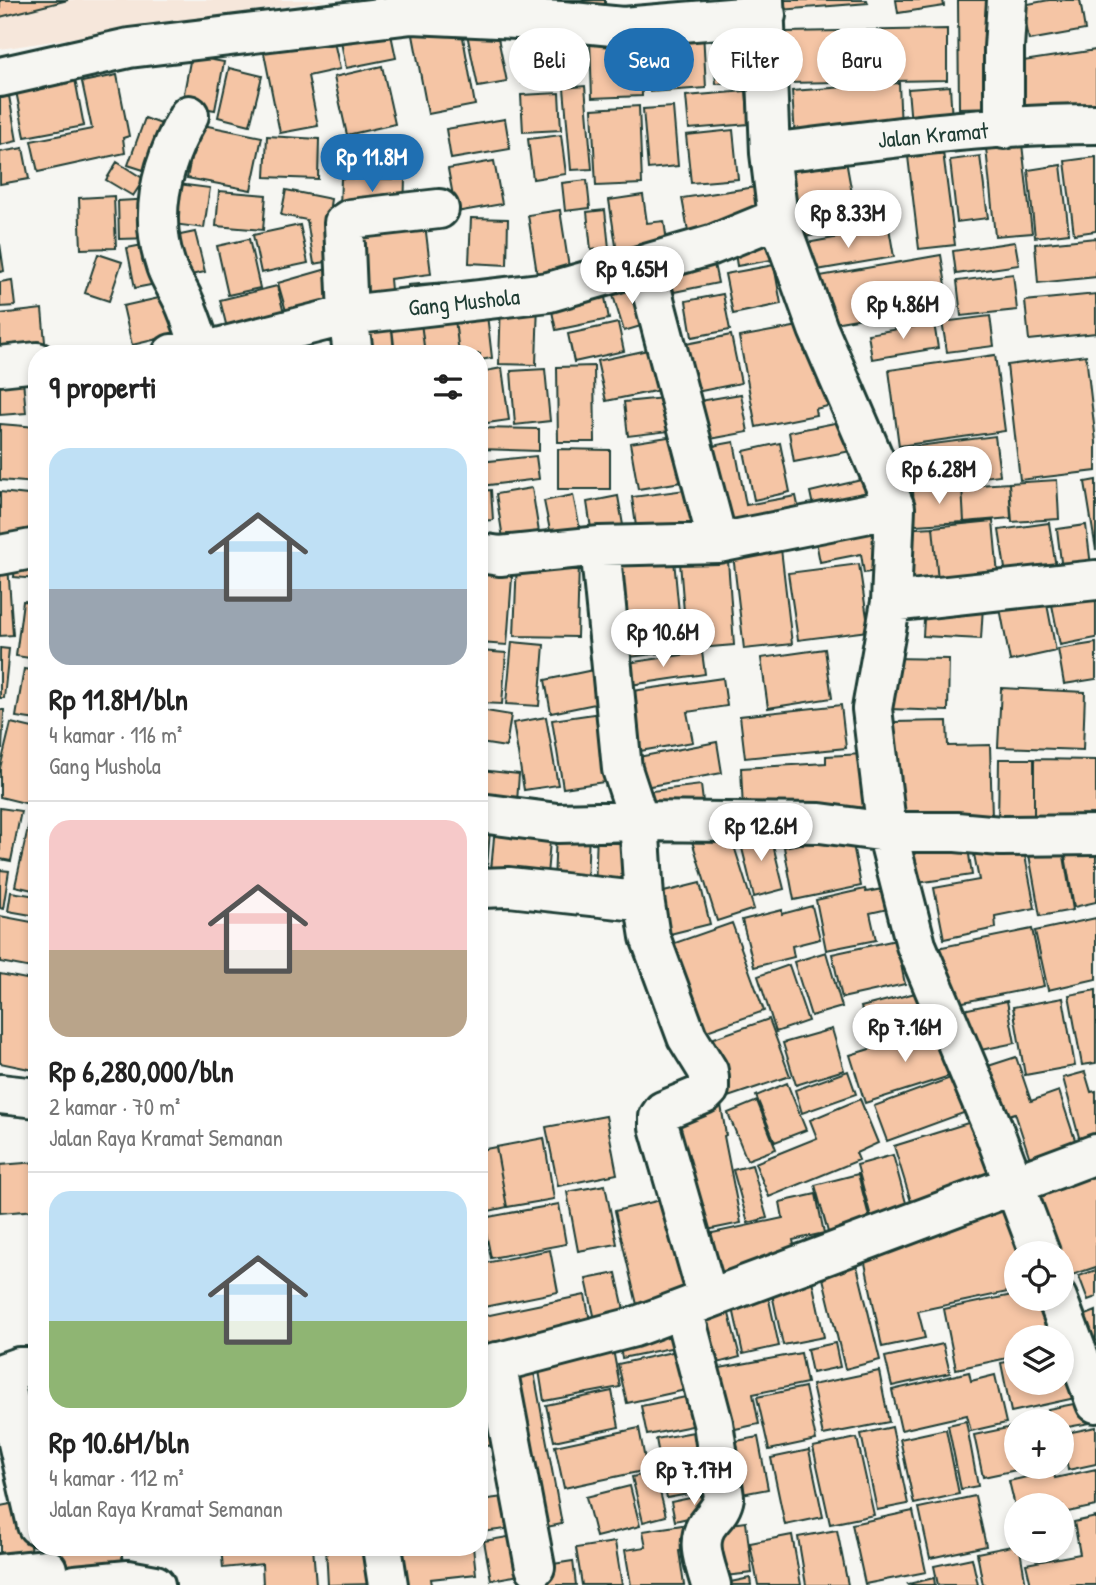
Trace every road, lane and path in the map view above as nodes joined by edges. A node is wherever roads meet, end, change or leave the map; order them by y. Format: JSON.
{"nodes":[{"id":1,"x":1007,"y":0,"type":"edge"},
{"id":2,"x":765,"y":8,"type":"edge"},
{"id":3,"x":623,"y":13,"type":"edge"},
{"id":4,"x":0,"y":77,"type":"edge"},
{"id":5,"x":189,"y":115,"type":"dead end"},
{"id":6,"x":1096,"y":124,"type":"edge"},
{"id":7,"x":1004,"y":128,"type":"junction"},
{"id":8,"x":770,"y":153,"type":"junction"},
{"id":9,"x":439,"y":209,"type":"dead end"},
{"id":10,"x":778,"y":218,"type":"junction"},
{"id":11,"x":645,"y":265,"type":"junction"},
{"id":12,"x":348,"y":315,"type":"junction"},
{"id":13,"x":187,"y":345,"type":"edge"},
{"id":14,"x":221,"y":345,"type":"edge"},
{"id":15,"x":352,"y":345,"type":"edge"},
{"id":16,"x":895,"y":508,"type":"junction"},
{"id":17,"x":718,"y":543,"type":"junction"},
{"id":18,"x":600,"y":546,"type":"junction"},
{"id":19,"x":28,"y":550,"type":"edge"},
{"id":20,"x":0,"y":555,"type":"edge"},
{"id":21,"x":488,"y":555,"type":"edge"},
{"id":22,"x":1096,"y":580,"type":"edge"},
{"id":23,"x":891,"y":602,"type":"junction"},
{"id":24,"x":488,"y":814,"type":"edge"},
{"id":25,"x":639,"y":821,"type":"junction"},
{"id":26,"x":887,"y":832,"type":"junction"},
{"id":27,"x":1096,"y":835,"type":"edge"},
{"id":28,"x":488,"y":888,"type":"edge"},
{"id":29,"x":644,"y":898,"type":"junction"},
{"id":30,"x":0,"y":1094,"type":"edge"},
{"id":31,"x":28,"y":1097,"type":"edge"},
{"id":32,"x":1096,"y":1154,"type":"edge"},
{"id":33,"x":1015,"y":1184,"type":"junction"},
{"id":34,"x":1036,"y":1241,"type":"edge"},
{"id":35,"x":696,"y":1303,"type":"junction"},
{"id":36,"x":1062,"y":1311,"type":"edge"},
{"id":37,"x":19,"y":1364,"type":"edge"},
{"id":38,"x":488,"y":1364,"type":"edge"},
{"id":39,"x":1096,"y":1404,"type":"edge"},
{"id":40,"x":28,"y":1444,"type":"edge"},
{"id":41,"x":383,"y":1556,"type":"edge"},
{"id":42,"x":535,"y":1567,"type":"dead end"},
{"id":43,"x":54,"y":1571,"type":"edge"},
{"id":44,"x":0,"y":1574,"type":"edge"},
{"id":45,"x":155,"y":1585,"type":"edge"},
{"id":46,"x":388,"y":1585,"type":"edge"},
{"id":47,"x":711,"y":1585,"type":"edge"}],
"edges":[{"from":1,"to":7,"type":"street"},
{"from":2,"to":3,"type":"street"},
{"from":2,"to":8,"type":"street"},
{"from":3,"to":4,"type":"street"},
{"from":5,"to":13,"type":"street"},
{"from":6,"to":7,"type":"street","name":"Jalan Kramat"},
{"from":7,"to":8,"type":"street","name":"Jalan Kramat"},
{"from":8,"to":10,"type":"street"},
{"from":9,"to":12,"type":"street"},
{"from":10,"to":11,"type":"street","name":"Gang Mushola"},
{"from":10,"to":16,"type":"street"},
{"from":11,"to":12,"type":"street","name":"Gang Mushola"},
{"from":11,"to":17,"type":"street"},
{"from":12,"to":14,"type":"street","name":"Gang Mushola"},
{"from":12,"to":15,"type":"street"},
{"from":16,"to":17,"type":"street"},
{"from":16,"to":23,"type":"street"},
{"from":17,"to":18,"type":"street"},
{"from":18,"to":21,"type":"street"},
{"from":18,"to":25,"type":"street"},
{"from":19,"to":20,"type":"street"},
{"from":22,"to":23,"type":"street"},
{"from":23,"to":26,"type":"street"},
{"from":24,"to":25,"type":"street"},
{"from":25,"to":26,"type":"street"},
{"from":25,"to":29,"type":"street"},
{"from":26,"to":27,"type":"street"},
{"from":26,"to":33,"type":"street"},
{"from":28,"to":29,"type":"street"},
{"from":29,"to":35,"type":"street"},
{"from":30,"to":31,"type":"street"},
{"from":32,"to":33,"type":"street"},
{"from":33,"to":34,"type":"street"},
{"from":33,"to":35,"type":"street"},
{"from":35,"to":38,"type":"street"},
{"from":35,"to":47,"type":"street"},
{"from":36,"to":39,"type":"street"},
{"from":37,"to":40,"type":"street"},
{"from":38,"to":42,"type":"street"},
{"from":41,"to":46,"type":"street"},
{"from":43,"to":44,"type":"street"},
{"from":43,"to":45,"type":"street"}]}
